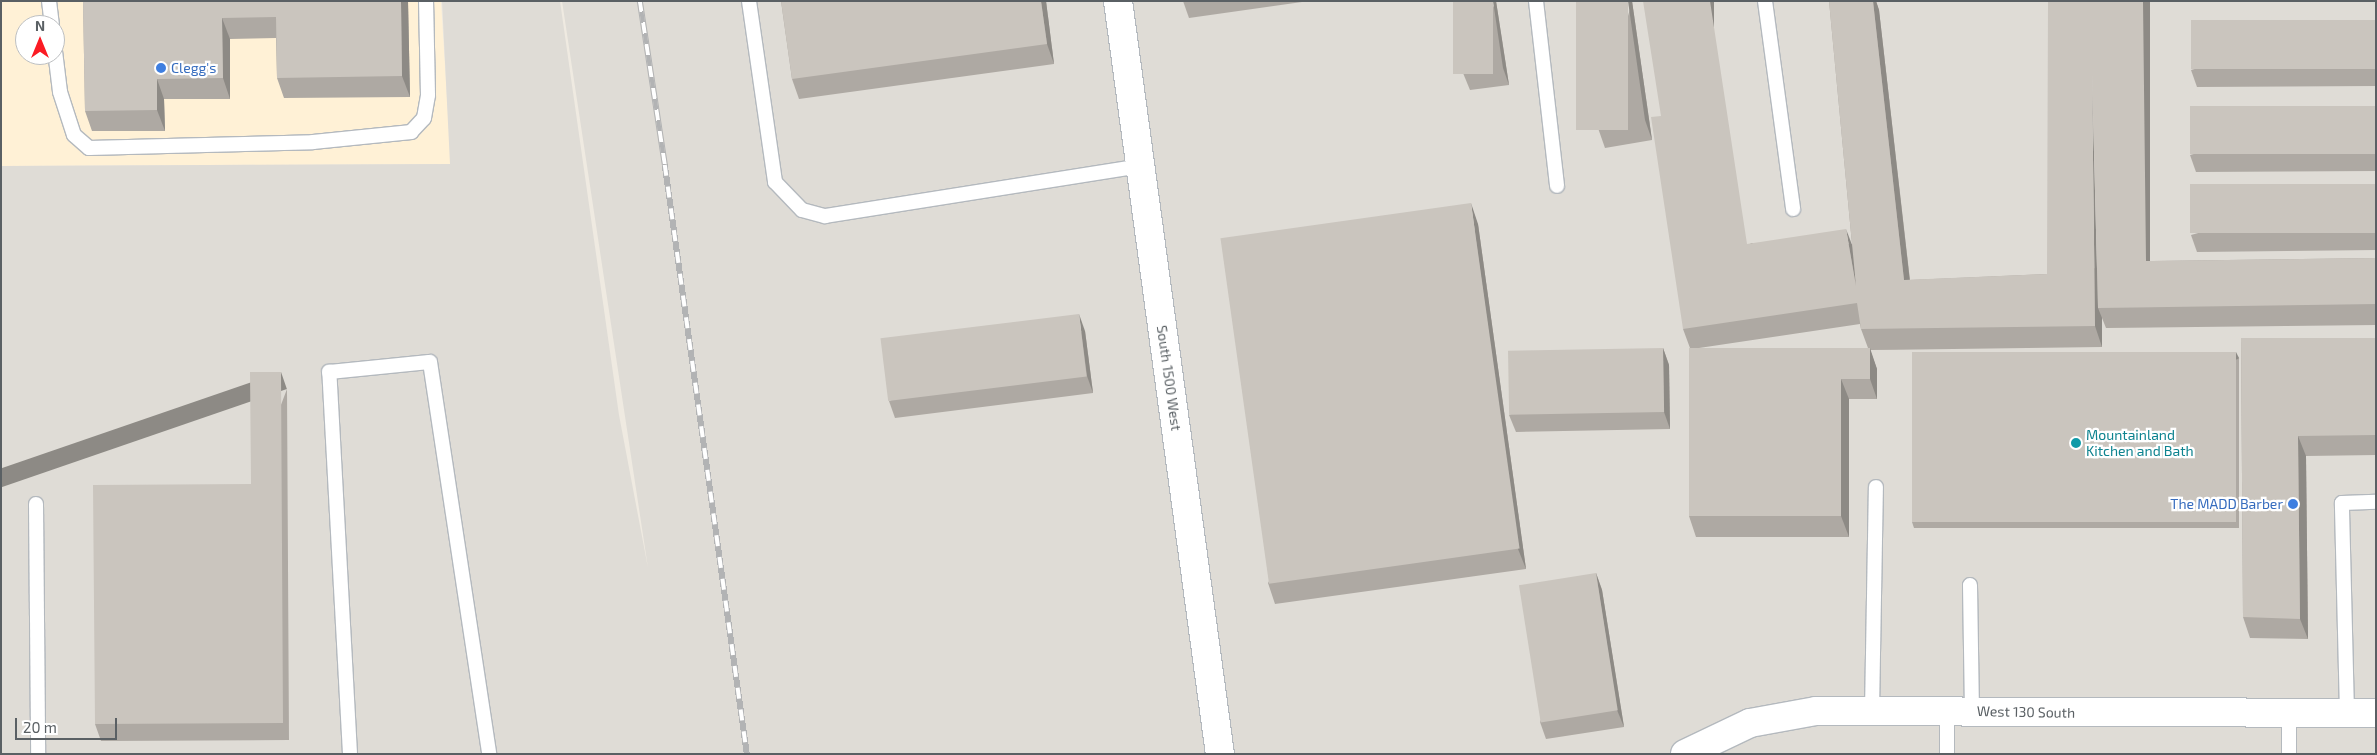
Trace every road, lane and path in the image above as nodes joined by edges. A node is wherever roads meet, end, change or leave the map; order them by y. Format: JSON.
{"nodes":[{"id":1,"x":49,"y":1,"type":"edge"},
{"id":2,"x":426,"y":1,"type":"edge"},
{"id":3,"x":749,"y":1,"type":"edge"},
{"id":4,"x":1118,"y":1,"type":"edge"},
{"id":5,"x":1536,"y":1,"type":"edge"},
{"id":6,"x":1766,"y":1,"type":"edge"},
{"id":7,"x":51,"y":15,"type":"edge"},
{"id":8,"x":57,"y":65,"type":"edge"},
{"id":9,"x":1141,"y":166,"type":"junction"},
{"id":10,"x":1557,"y":186,"type":"dead end"},
{"id":11,"x":1793,"y":209,"type":"dead end"},
{"id":12,"x":1876,"y":487,"type":"dead end"},
{"id":13,"x":2376,"y":502,"type":"edge"},
{"id":14,"x":36,"y":504,"type":"dead end"},
{"id":15,"x":1970,"y":585,"type":"dead end"},
{"id":16,"x":1872,"y":711,"type":"junction"},
{"id":17,"x":1959,"y":712,"type":"junction"},
{"id":18,"x":2289,"y":713,"type":"junction"},
{"id":19,"x":2347,"y":713,"type":"junction"},
{"id":20,"x":2376,"y":713,"type":"edge"},
{"id":21,"x":38,"y":754,"type":"edge"},
{"id":22,"x":350,"y":754,"type":"edge"},
{"id":23,"x":489,"y":754,"type":"edge"},
{"id":24,"x":1220,"y":754,"type":"edge"},
{"id":25,"x":1684,"y":754,"type":"edge"},
{"id":26,"x":1947,"y":754,"type":"edge"},
{"id":27,"x":2289,"y":754,"type":"edge"}],
"edges":[{"from":1,"to":7,"type":"lane"},
{"from":2,"to":8,"type":"lane"},
{"from":3,"to":9,"type":"lane"},
{"from":4,"to":9,"type":"street","name":"South 1500 West"},
{"from":5,"to":10,"type":"lane"},
{"from":6,"to":11,"type":"lane"},
{"from":9,"to":24,"type":"street","name":"South 1500 West"},
{"from":12,"to":16,"type":"lane"},
{"from":13,"to":19,"type":"lane"},
{"from":14,"to":21,"type":"lane"},
{"from":15,"to":17,"type":"lane"},
{"from":16,"to":17,"type":"street","name":"West 130 South"},
{"from":16,"to":25,"type":"street","name":"West 130 South"},
{"from":17,"to":18,"type":"street","name":"West 130 South"},
{"from":17,"to":26,"type":"lane"},
{"from":18,"to":19,"type":"street","name":"West 130 South"},
{"from":18,"to":27,"type":"lane"},
{"from":19,"to":20,"type":"street","name":"West 130 South"},
{"from":22,"to":23,"type":"lane"}]}
